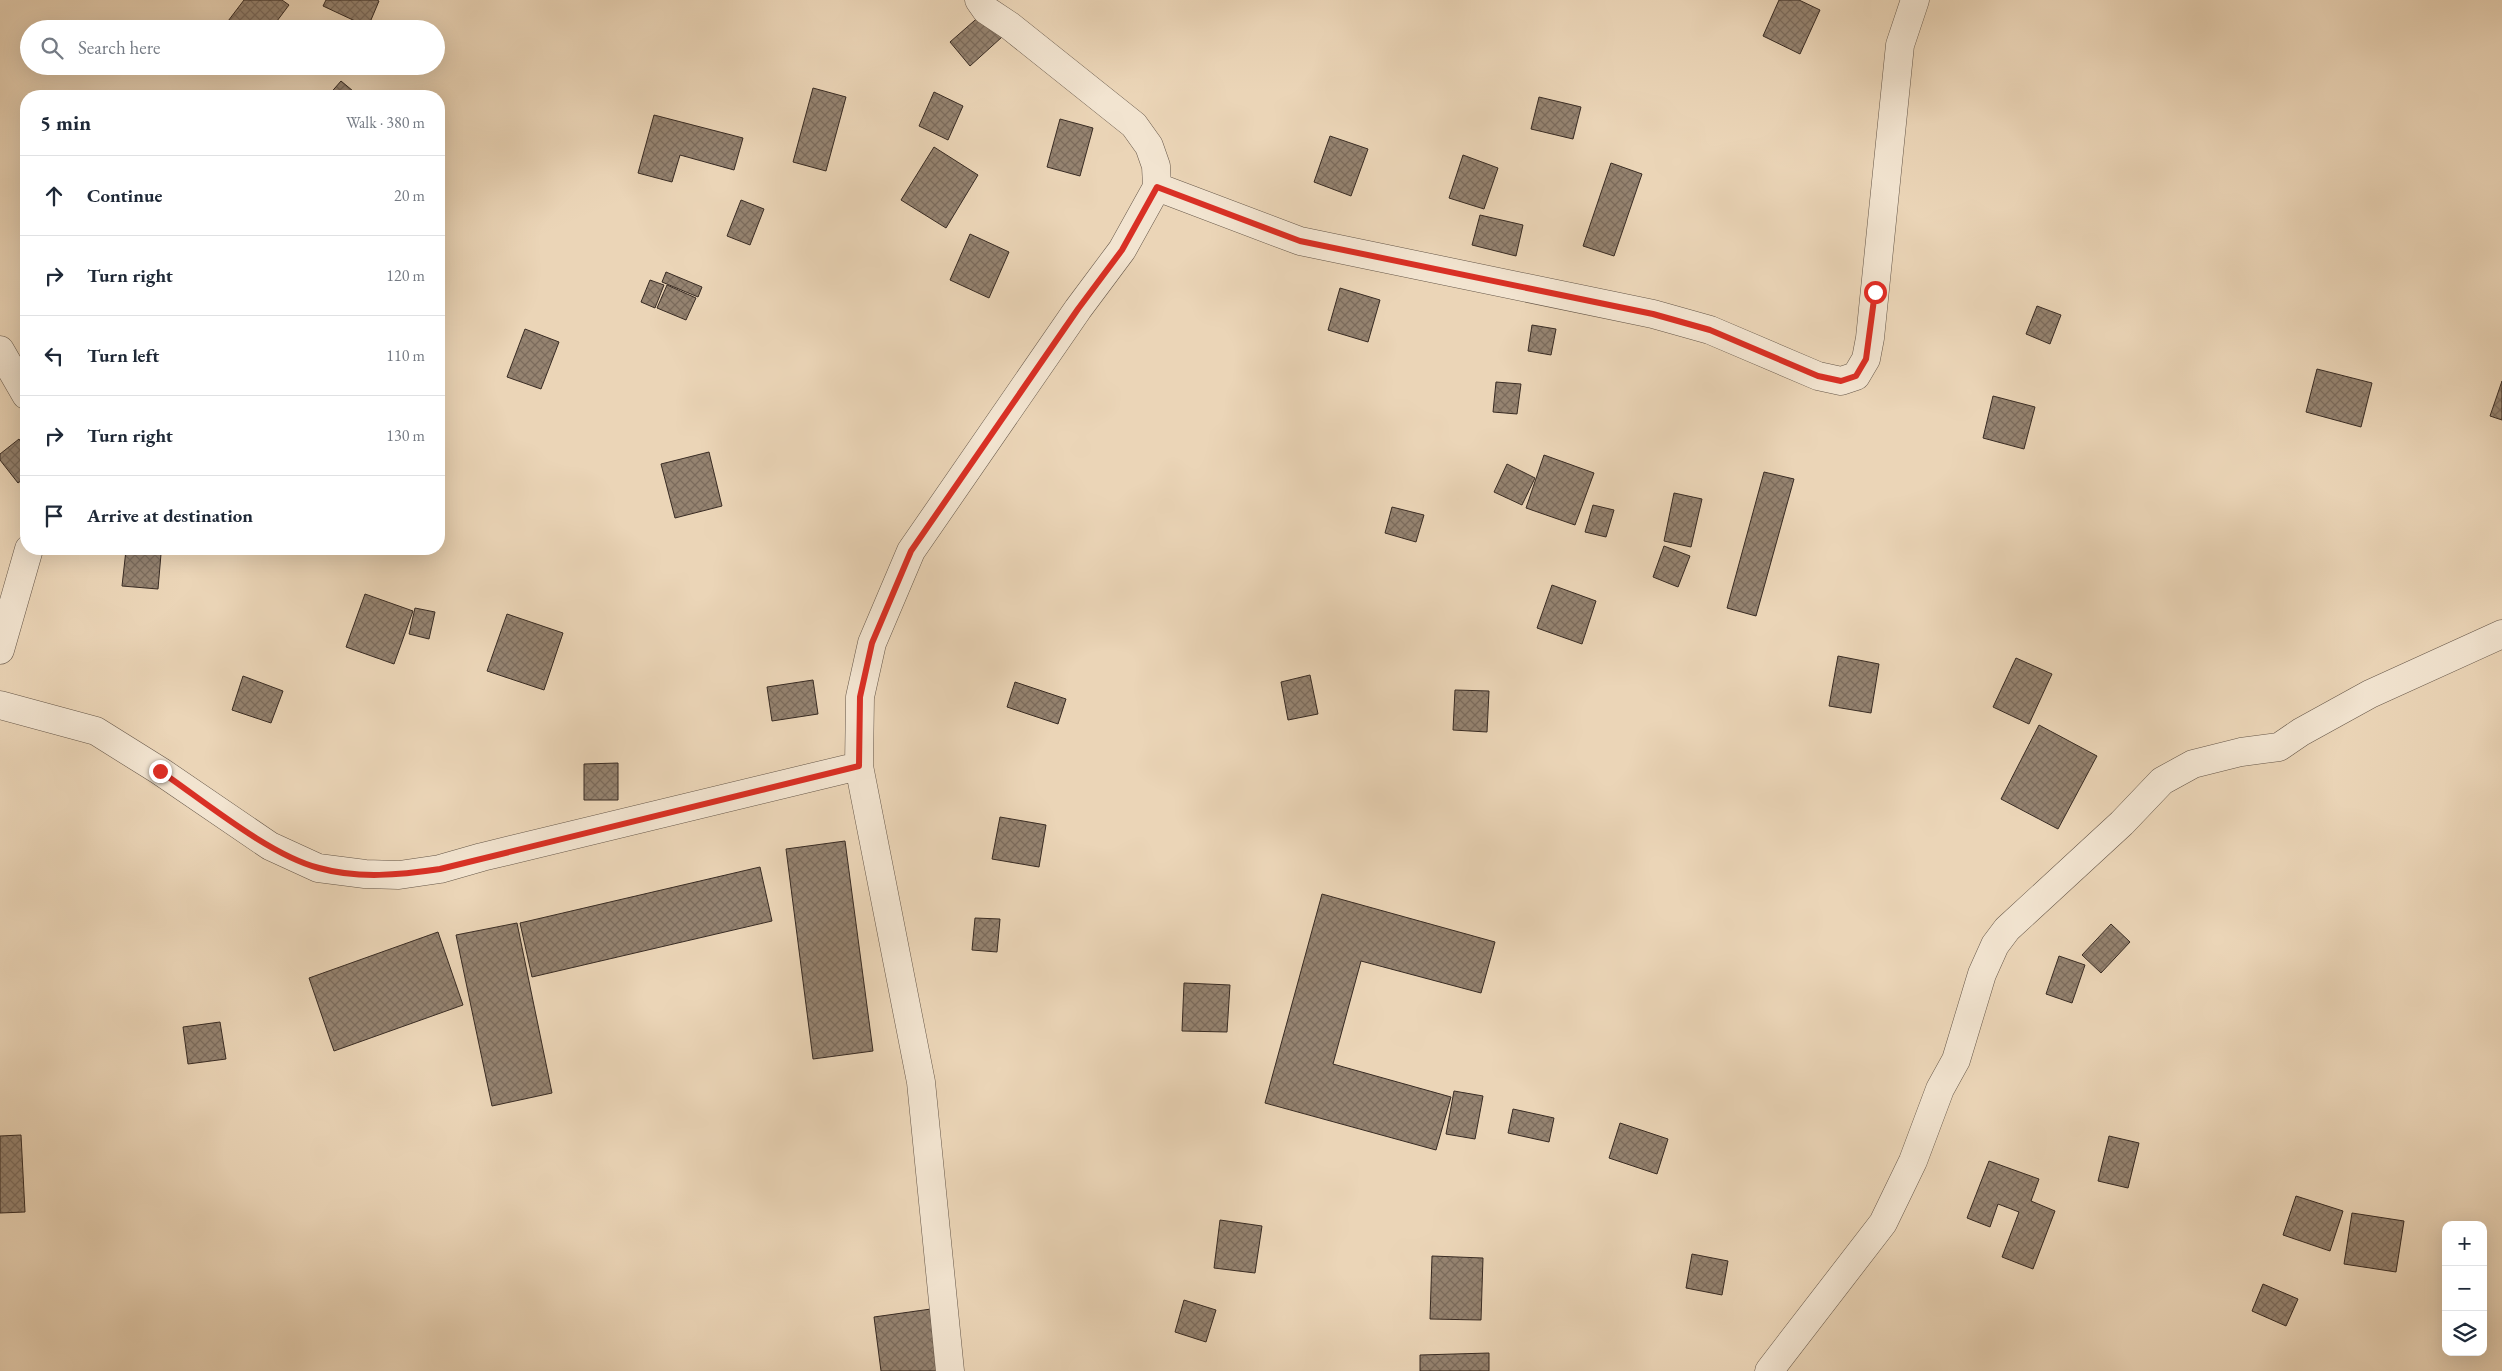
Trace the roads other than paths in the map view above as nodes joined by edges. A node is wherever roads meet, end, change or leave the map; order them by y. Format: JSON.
{"nodes":[{"id":1,"x":979,"y":0,"type":"edge"},
{"id":2,"x":1915,"y":0,"type":"edge"},
{"id":3,"x":1157,"y":187,"type":"junction"},
{"id":4,"x":0,"y":350,"type":"edge"},
{"id":5,"x":20,"y":385,"type":"edge"},
{"id":6,"x":27,"y":555,"type":"edge"},
{"id":7,"x":2502,"y":634,"type":"edge"},
{"id":8,"x":0,"y":650,"type":"edge"},
{"id":9,"x":0,"y":705,"type":"edge"},
{"id":10,"x":859,"y":766,"type":"junction"},
{"id":11,"x":950,"y":1371,"type":"edge"},
{"id":12,"x":1769,"y":1371,"type":"edge"}],
"edges":[{"from":1,"to":3,"type":"street"},
{"from":2,"to":3,"type":"street"},
{"from":3,"to":10,"type":"street"},
{"from":4,"to":5,"type":"street"},
{"from":6,"to":8,"type":"street"},
{"from":7,"to":12,"type":"street"},
{"from":9,"to":10,"type":"street"},
{"from":10,"to":11,"type":"street"}]}
